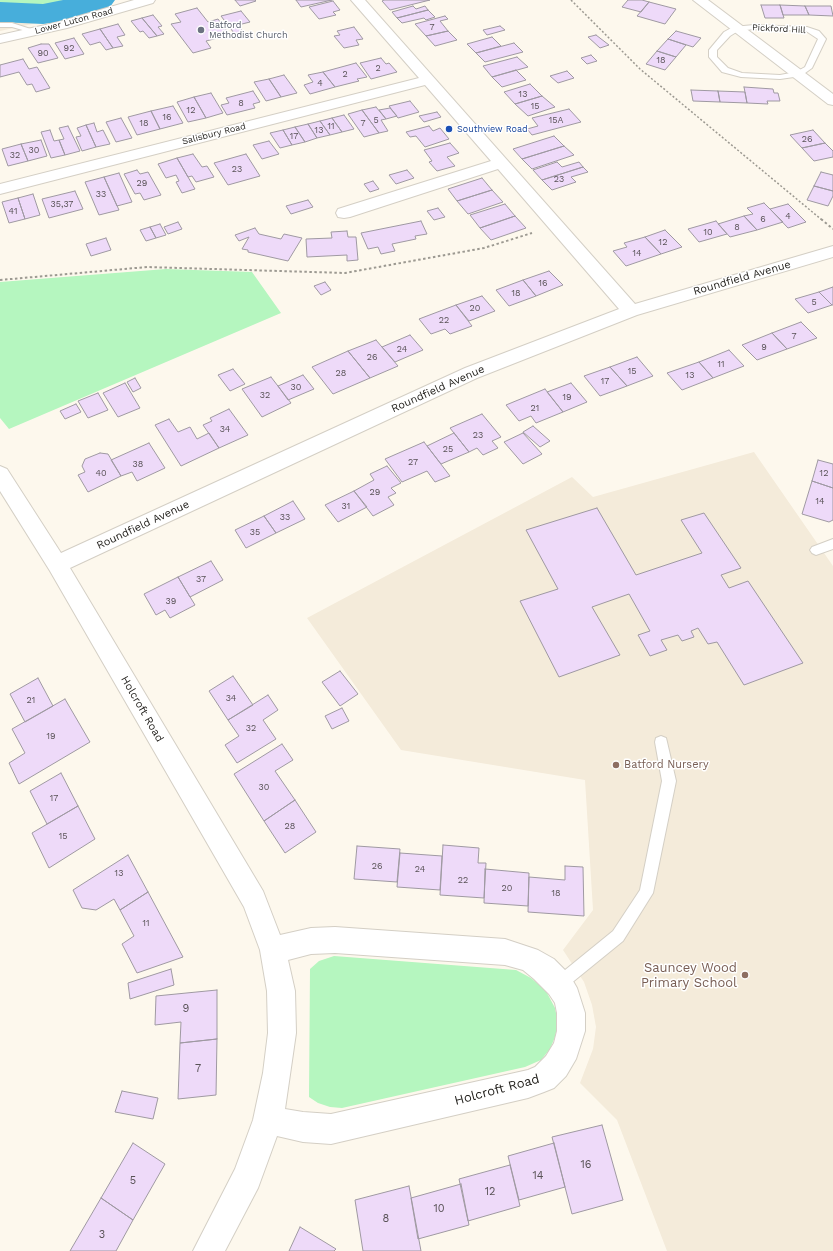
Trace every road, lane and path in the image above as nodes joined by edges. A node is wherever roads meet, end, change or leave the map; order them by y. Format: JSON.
{"nodes":[{"id":1,"x":148,"y":0,"type":"edge"},
{"id":2,"x":358,"y":0,"type":"edge"},
{"id":3,"x":571,"y":0,"type":"edge"},
{"id":4,"x":700,"y":0,"type":"edge"},
{"id":5,"x":0,"y":25,"type":"edge"},
{"id":6,"x":736,"y":29,"type":"junction"},
{"id":7,"x":33,"y":32,"type":"junction"},
{"id":8,"x":0,"y":39,"type":"edge"},
{"id":9,"x":798,"y":74,"type":"junction"},
{"id":10,"x":427,"y":80,"type":"junction"},
{"id":11,"x":833,"y":101,"type":"edge"},
{"id":12,"x":501,"y":163,"type":"junction"},
{"id":13,"x":0,"y":189,"type":"edge"},
{"id":14,"x":344,"y":212,"type":"dead end"},
{"id":15,"x":555,"y":225,"type":"junction"},
{"id":16,"x":833,"y":229,"type":"edge"},
{"id":17,"x":833,"y":251,"type":"edge"},
{"id":18,"x":0,"y":280,"type":"edge"},
{"id":19,"x":630,"y":311,"type":"junction"},
{"id":20,"x":3,"y":485,"type":"edge"},
{"id":21,"x":833,"y":544,"type":"edge"},
{"id":22,"x":816,"y":550,"type":"dead end"},
{"id":23,"x":57,"y":565,"type":"junction"},
{"id":24,"x":661,"y":742,"type":"dead end"},
{"id":25,"x":273,"y":950,"type":"junction"},
{"id":26,"x":559,"y":984,"type":"junction"},
{"id":27,"x":268,"y":1120,"type":"junction"},
{"id":28,"x":208,"y":1251,"type":"edge"}],
"edges":[{"from":1,"to":7,"type":"street","name":"Lower Luton Road"},
{"from":2,"to":10,"type":"street"},
{"from":3,"to":16,"type":"path"},
{"from":4,"to":6,"type":"street","name":"Pickford Hill"},
{"from":5,"to":7,"type":"lane"},
{"from":6,"to":9,"type":"street","name":"Pickford Hill"},
{"from":6,"to":9,"type":"lane","name":"Pickford Hill"},
{"from":6,"to":9,"type":"lane","name":"Pickford Hill"},
{"from":7,"to":8,"type":"street","name":"Lower Luton Road"},
{"from":9,"to":11,"type":"street","name":"Pickford Hill"},
{"from":10,"to":12,"type":"street"},
{"from":10,"to":13,"type":"street","name":"Salisbury Road"},
{"from":12,"to":14,"type":"street"},
{"from":12,"to":15,"type":"street"},
{"from":15,"to":18,"type":"path"},
{"from":15,"to":19,"type":"street"},
{"from":17,"to":19,"type":"street","name":"Roundfield Avenue"},
{"from":19,"to":23,"type":"street","name":"Roundfield Avenue"},
{"from":20,"to":23,"type":"street","name":"Holcroft Road"},
{"from":21,"to":22,"type":"lane"},
{"from":23,"to":25,"type":"street","name":"Holcroft Road"},
{"from":24,"to":26,"type":"lane"},
{"from":25,"to":26,"type":"street","name":"Holcroft Road"},
{"from":25,"to":27,"type":"street","name":"Holcroft Road"},
{"from":26,"to":27,"type":"street","name":"Holcroft Road"},
{"from":27,"to":28,"type":"street","name":"Holcroft Road"}]}
